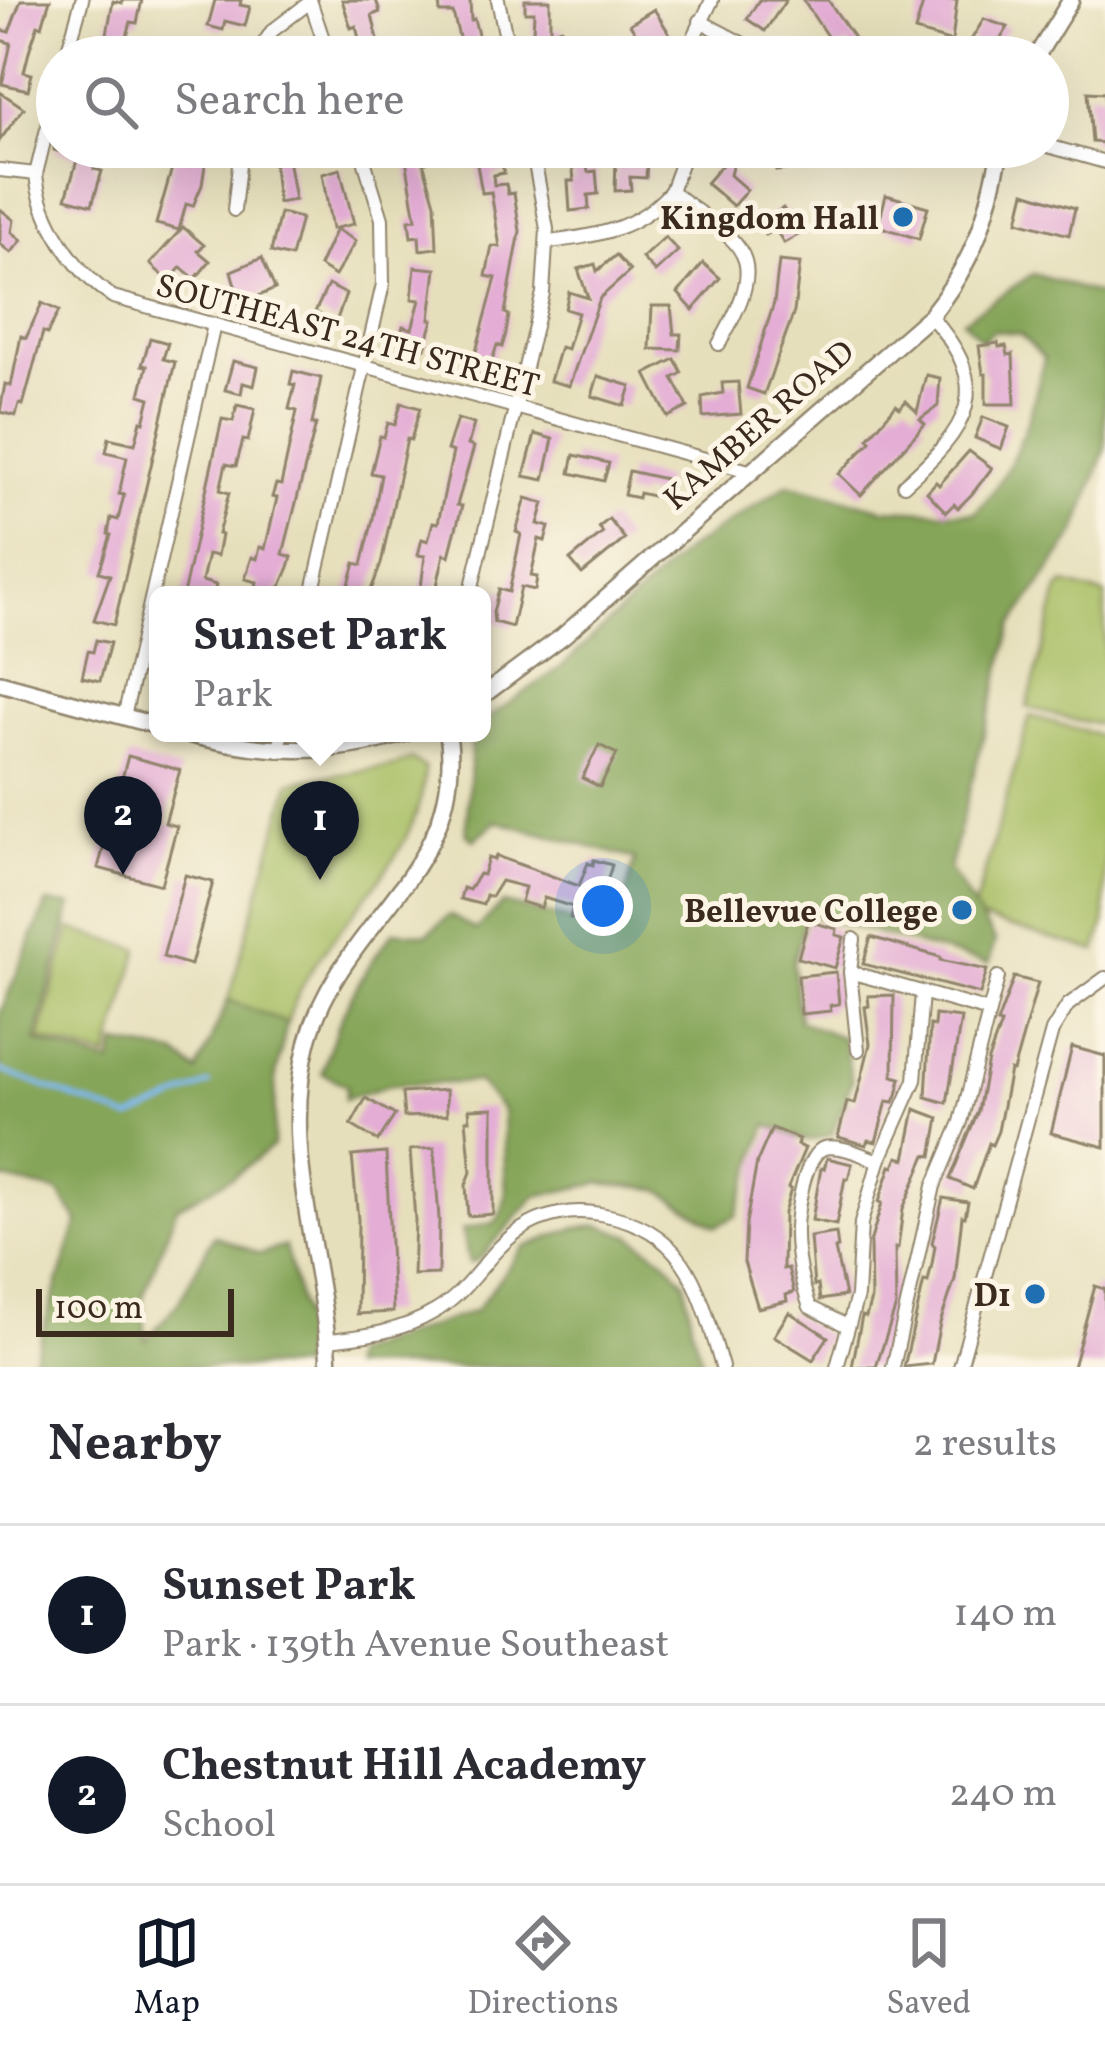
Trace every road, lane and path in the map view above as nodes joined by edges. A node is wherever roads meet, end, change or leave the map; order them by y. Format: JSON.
{"nodes":[{"id":1,"x":82,"y":0,"type":"edge"},
{"id":2,"x":498,"y":0,"type":"edge"},
{"id":3,"x":712,"y":0,"type":"edge"},
{"id":4,"x":1071,"y":0,"type":"edge"},
{"id":5,"x":310,"y":1,"type":"edge"},
{"id":6,"x":700,"y":22,"type":"junction"},
{"id":7,"x":72,"y":36,"type":"edge"},
{"id":8,"x":269,"y":36,"type":"edge"},
{"id":9,"x":322,"y":36,"type":"edge"},
{"id":10,"x":506,"y":36,"type":"edge"},
{"id":11,"x":696,"y":36,"type":"edge"},
{"id":12,"x":727,"y":36,"type":"edge"},
{"id":13,"x":1049,"y":36,"type":"edge"},
{"id":14,"x":1069,"y":152,"type":"edge"},
{"id":15,"x":1105,"y":162,"type":"edge"},
{"id":16,"x":37,"y":168,"type":"edge"},
{"id":17,"x":239,"y":168,"type":"edge"},
{"id":18,"x":367,"y":168,"type":"edge"},
{"id":19,"x":536,"y":168,"type":"edge"},
{"id":20,"x":679,"y":168,"type":"edge"},
{"id":21,"x":996,"y":168,"type":"edge"},
{"id":22,"x":0,"y":170,"type":"edge"},
{"id":23,"x":36,"y":174,"type":"junction"},
{"id":24,"x":670,"y":191,"type":"junction"},
{"id":25,"x":234,"y":210,"type":"dead end"},
{"id":26,"x":548,"y":242,"type":"junction"},
{"id":27,"x":930,"y":316,"type":"junction"},
{"id":28,"x":214,"y":325,"type":"junction"},
{"id":29,"x":719,"y":344,"type":"dead end"},
{"id":30,"x":364,"y":364,"type":"junction"},
{"id":31,"x":514,"y":408,"type":"junction"},
{"id":32,"x":749,"y":471,"type":"junction"},
{"id":33,"x":904,"y":485,"type":"dead end"},
{"id":34,"x":154,"y":586,"type":"edge"},
{"id":35,"x":314,"y":586,"type":"edge"},
{"id":36,"x":472,"y":586,"type":"edge"},
{"id":37,"x":149,"y":608,"type":"edge"},
{"id":38,"x":0,"y":683,"type":"edge"},
{"id":39,"x":491,"y":690,"type":"edge"},
{"id":40,"x":124,"y":717,"type":"junction"},
{"id":41,"x":149,"y":724,"type":"edge"},
{"id":42,"x":221,"y":742,"type":"edge"},
{"id":43,"x":280,"y":742,"type":"edge"},
{"id":44,"x":371,"y":742,"type":"edge"},
{"id":45,"x":448,"y":742,"type":"edge"},
{"id":46,"x":278,"y":751,"type":"junction"},
{"id":47,"x":854,"y":939,"type":"dead end"},
{"id":48,"x":850,"y":973,"type":"junction"},
{"id":49,"x":998,"y":977,"type":"dead end"},
{"id":50,"x":1105,"y":978,"type":"edge"},
{"id":51,"x":922,"y":993,"type":"junction"},
{"id":52,"x":989,"y":1011,"type":"junction"},
{"id":53,"x":858,"y":1050,"type":"dead end"},
{"id":54,"x":879,"y":1161,"type":"junction"},
{"id":55,"x":848,"y":1326,"type":"junction"},
{"id":56,"x":328,"y":1340,"type":"junction"},
{"id":57,"x":329,"y":1367,"type":"edge"},
{"id":58,"x":722,"y":1367,"type":"edge"},
{"id":59,"x":837,"y":1367,"type":"edge"},
{"id":60,"x":893,"y":1367,"type":"edge"},
{"id":61,"x":960,"y":1367,"type":"edge"}],
"edges":[{"from":1,"to":7,"type":"street"},
{"from":2,"to":10,"type":"street"},
{"from":3,"to":6,"type":"street"},
{"from":4,"to":13,"type":"street"},
{"from":5,"to":8,"type":"street"},
{"from":5,"to":9,"type":"street"},
{"from":6,"to":11,"type":"street"},
{"from":6,"to":12,"type":"street"},
{"from":14,"to":15,"type":"street"},
{"from":16,"to":23,"type":"street"},
{"from":17,"to":25,"type":"street"},
{"from":18,"to":30,"type":"street"},
{"from":19,"to":26,"type":"street"},
{"from":20,"to":24,"type":"street"},
{"from":21,"to":27,"type":"street","name":"KAMBER ROAD"},
{"from":22,"to":23,"type":"street"},
{"from":23,"to":28,"type":"street","name":"SOUTHEAST 24TH STREET"},
{"from":24,"to":26,"type":"street"},
{"from":24,"to":29,"type":"street"},
{"from":26,"to":31,"type":"street"},
{"from":27,"to":32,"type":"street","name":"KAMBER ROAD"},
{"from":27,"to":33,"type":"street"},
{"from":28,"to":30,"type":"street","name":"SOUTHEAST 24TH STREET"},
{"from":28,"to":34,"type":"street"},
{"from":30,"to":31,"type":"street","name":"SOUTHEAST 24TH STREET"},
{"from":30,"to":35,"type":"street"},
{"from":31,"to":32,"type":"street","name":"SOUTHEAST 24TH STREET"},
{"from":31,"to":36,"type":"street"},
{"from":32,"to":39,"type":"street","name":"KAMBER ROAD"},
{"from":37,"to":40,"type":"street"},
{"from":38,"to":40,"type":"street"},
{"from":40,"to":41,"type":"street"},
{"from":42,"to":46,"type":"street"},
{"from":43,"to":46,"type":"street"},
{"from":44,"to":46,"type":"street"},
{"from":45,"to":56,"type":"street"},
{"from":47,"to":48,"type":"street"},
{"from":48,"to":51,"type":"street"},
{"from":48,"to":53,"type":"street"},
{"from":49,"to":52,"type":"street"},
{"from":50,"to":61,"type":"street"},
{"from":51,"to":52,"type":"street"},
{"from":51,"to":54,"type":"street"},
{"from":52,"to":60,"type":"street"},
{"from":54,"to":55,"type":"street"},
{"from":54,"to":55,"type":"street"},
{"from":55,"to":59,"type":"street"},
{"from":56,"to":57,"type":"street"},
{"from":56,"to":58,"type":"street"}]}
